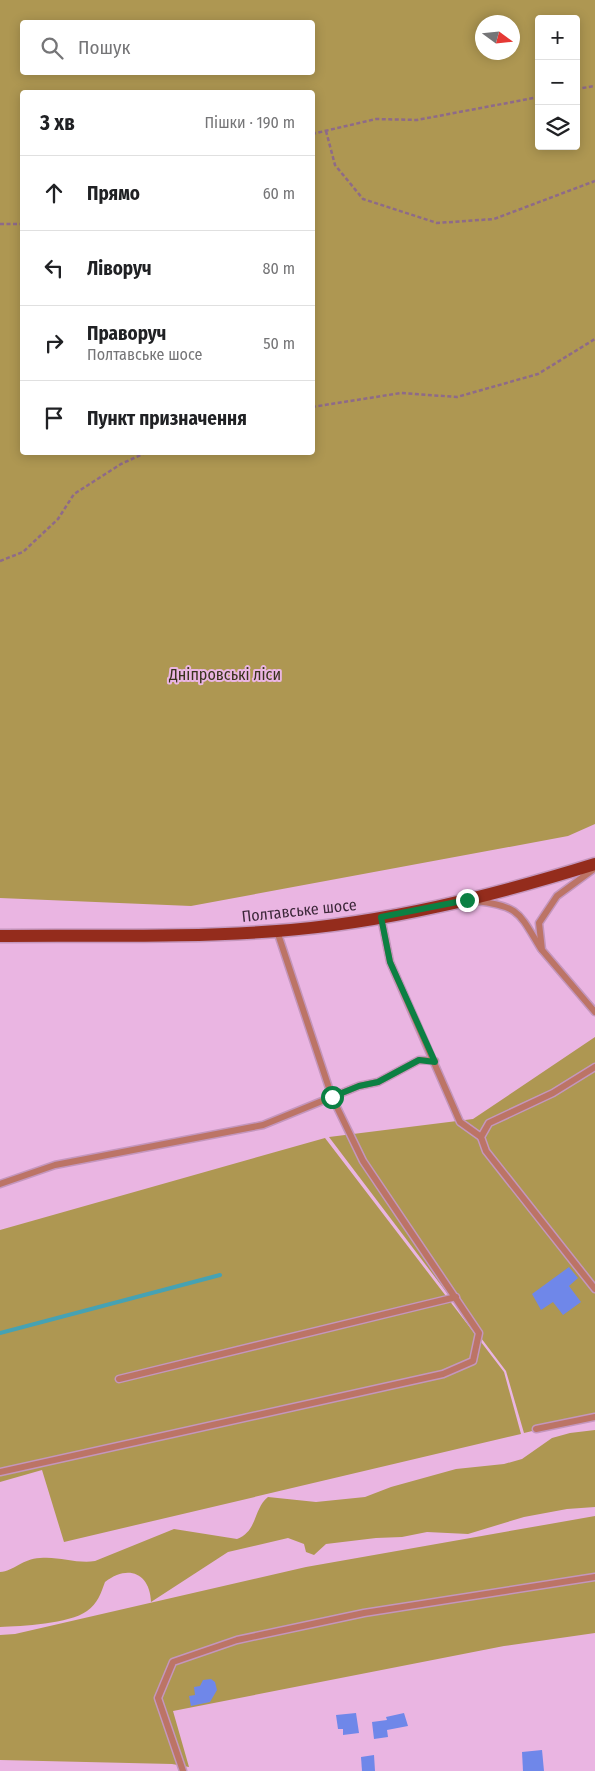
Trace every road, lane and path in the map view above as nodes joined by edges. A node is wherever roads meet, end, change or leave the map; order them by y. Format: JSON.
{"nodes":[{"id":1,"x":595,"y":86,"type":"edge"},
{"id":2,"x":580,"y":88,"type":"edge"},
{"id":3,"x":535,"y":97,"type":"edge"},
{"id":4,"x":326,"y":131,"type":"junction"},
{"id":5,"x":315,"y":133,"type":"edge"},
{"id":6,"x":595,"y":181,"type":"edge"},
{"id":7,"x":0,"y":224,"type":"edge"},
{"id":8,"x":20,"y":224,"type":"edge"},
{"id":9,"x":595,"y":339,"type":"edge"},
{"id":10,"x":315,"y":407,"type":"edge"},
{"id":11,"x":140,"y":455,"type":"edge"},
{"id":12,"x":0,"y":561,"type":"edge"},
{"id":13,"x":595,"y":866,"type":"edge"},
{"id":14,"x":467,"y":900,"type":"junction"},
{"id":15,"x":381,"y":917,"type":"junction"},
{"id":16,"x":277,"y":931,"type":"junction"},
{"id":17,"x":0,"y":936,"type":"edge"},
{"id":18,"x":542,"y":950,"type":"junction"},
{"id":19,"x":595,"y":1012,"type":"edge"},
{"id":20,"x":435,"y":1062,"type":"junction"},
{"id":21,"x":595,"y":1067,"type":"edge"},
{"id":22,"x":332,"y":1097,"type":"junction"},
{"id":23,"x":481,"y":1137,"type":"junction"},
{"id":24,"x":0,"y":1184,"type":"edge"},
{"id":25,"x":595,"y":1289,"type":"edge"},
{"id":26,"x":456,"y":1297,"type":"junction"},
{"id":27,"x":119,"y":1379,"type":"dead end"},
{"id":28,"x":595,"y":1418,"type":"edge"},
{"id":29,"x":536,"y":1429,"type":"dead end"},
{"id":30,"x":0,"y":1472,"type":"edge"},
{"id":31,"x":595,"y":1577,"type":"edge"},
{"id":32,"x":183,"y":1771,"type":"edge"}],
"edges":[{"from":1,"to":2,"type":"path"},
{"from":3,"to":4,"type":"path"},
{"from":4,"to":5,"type":"path"},
{"from":4,"to":6,"type":"path"},
{"from":7,"to":8,"type":"path"},
{"from":9,"to":10,"type":"path"},
{"from":11,"to":12,"type":"path"},
{"from":13,"to":14,"type":"main road","name":"Полтавське шосе"},
{"from":13,"to":18,"type":"lane"},
{"from":14,"to":15,"type":"main road","name":"Полтавське шосе"},
{"from":14,"to":18,"type":"lane"},
{"from":15,"to":16,"type":"main road","name":"Полтавське шосе"},
{"from":15,"to":20,"type":"lane"},
{"from":16,"to":17,"type":"main road","name":"Полтавське шосе"},
{"from":16,"to":22,"type":"lane"},
{"from":18,"to":19,"type":"lane"},
{"from":20,"to":22,"type":"lane"},
{"from":20,"to":23,"type":"lane"},
{"from":21,"to":23,"type":"lane"},
{"from":22,"to":24,"type":"lane"},
{"from":22,"to":26,"type":"lane"},
{"from":23,"to":25,"type":"lane"},
{"from":26,"to":27,"type":"lane"},
{"from":26,"to":30,"type":"lane"},
{"from":28,"to":29,"type":"lane"},
{"from":31,"to":32,"type":"lane"}]}
